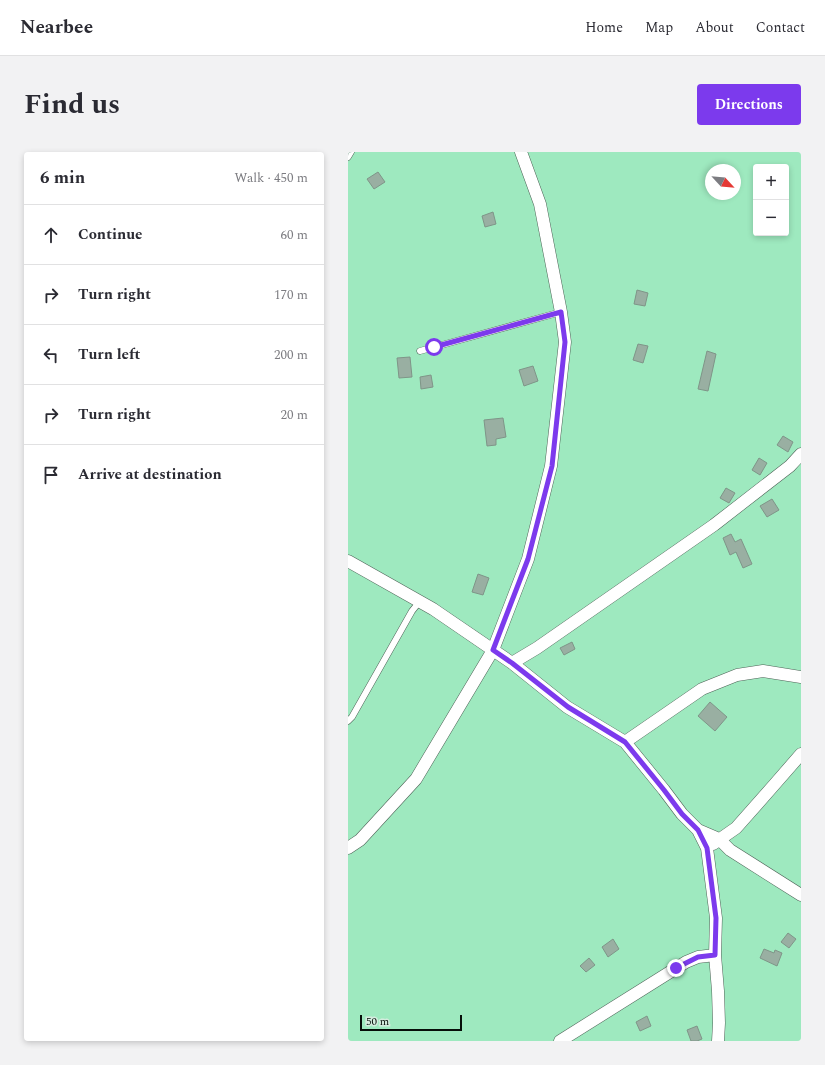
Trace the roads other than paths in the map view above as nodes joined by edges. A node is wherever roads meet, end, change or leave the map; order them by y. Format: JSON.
{"nodes":[{"id":1,"x":351,"y":152,"type":"edge"},
{"id":2,"x":521,"y":152,"type":"edge"},
{"id":3,"x":348,"y":157,"type":"edge"},
{"id":4,"x":561,"y":312,"type":"junction"},
{"id":5,"x":420,"y":351,"type":"dead end"},
{"id":6,"x":801,"y":454,"type":"edge"},
{"id":7,"x":348,"y":561,"type":"edge"},
{"id":8,"x":420,"y":601,"type":"junction"},
{"id":9,"x":493,"y":650,"type":"junction"},
{"id":10,"x":512,"y":663,"type":"junction"},
{"id":11,"x":801,"y":677,"type":"edge"},
{"id":12,"x":348,"y":721,"type":"edge"},
{"id":13,"x":625,"y":742,"type":"junction"},
{"id":14,"x":801,"y":754,"type":"edge"},
{"id":15,"x":698,"y":830,"type":"junction"},
{"id":16,"x":719,"y":839,"type":"junction"},
{"id":17,"x":348,"y":848,"type":"edge"},
{"id":18,"x":707,"y":848,"type":"junction"},
{"id":19,"x":801,"y":895,"type":"edge"},
{"id":20,"x":715,"y":955,"type":"junction"},
{"id":21,"x":560,"y":1041,"type":"edge"},
{"id":22,"x":718,"y":1041,"type":"edge"}],
"edges":[{"from":1,"to":3,"type":"lane"},
{"from":2,"to":4,"type":"street"},
{"from":4,"to":5,"type":"lane"},
{"from":4,"to":9,"type":"street"},
{"from":6,"to":10,"type":"street"},
{"from":7,"to":8,"type":"street"},
{"from":8,"to":9,"type":"street"},
{"from":8,"to":12,"type":"lane"},
{"from":9,"to":10,"type":"street"},
{"from":9,"to":17,"type":"street"},
{"from":10,"to":13,"type":"street"},
{"from":11,"to":13,"type":"street"},
{"from":13,"to":15,"type":"street"},
{"from":14,"to":16,"type":"street"},
{"from":15,"to":16,"type":"street"},
{"from":15,"to":18,"type":"street"},
{"from":16,"to":18,"type":"street"},
{"from":16,"to":19,"type":"street"},
{"from":18,"to":20,"type":"street"},
{"from":20,"to":21,"type":"street"},
{"from":20,"to":22,"type":"street"}]}
